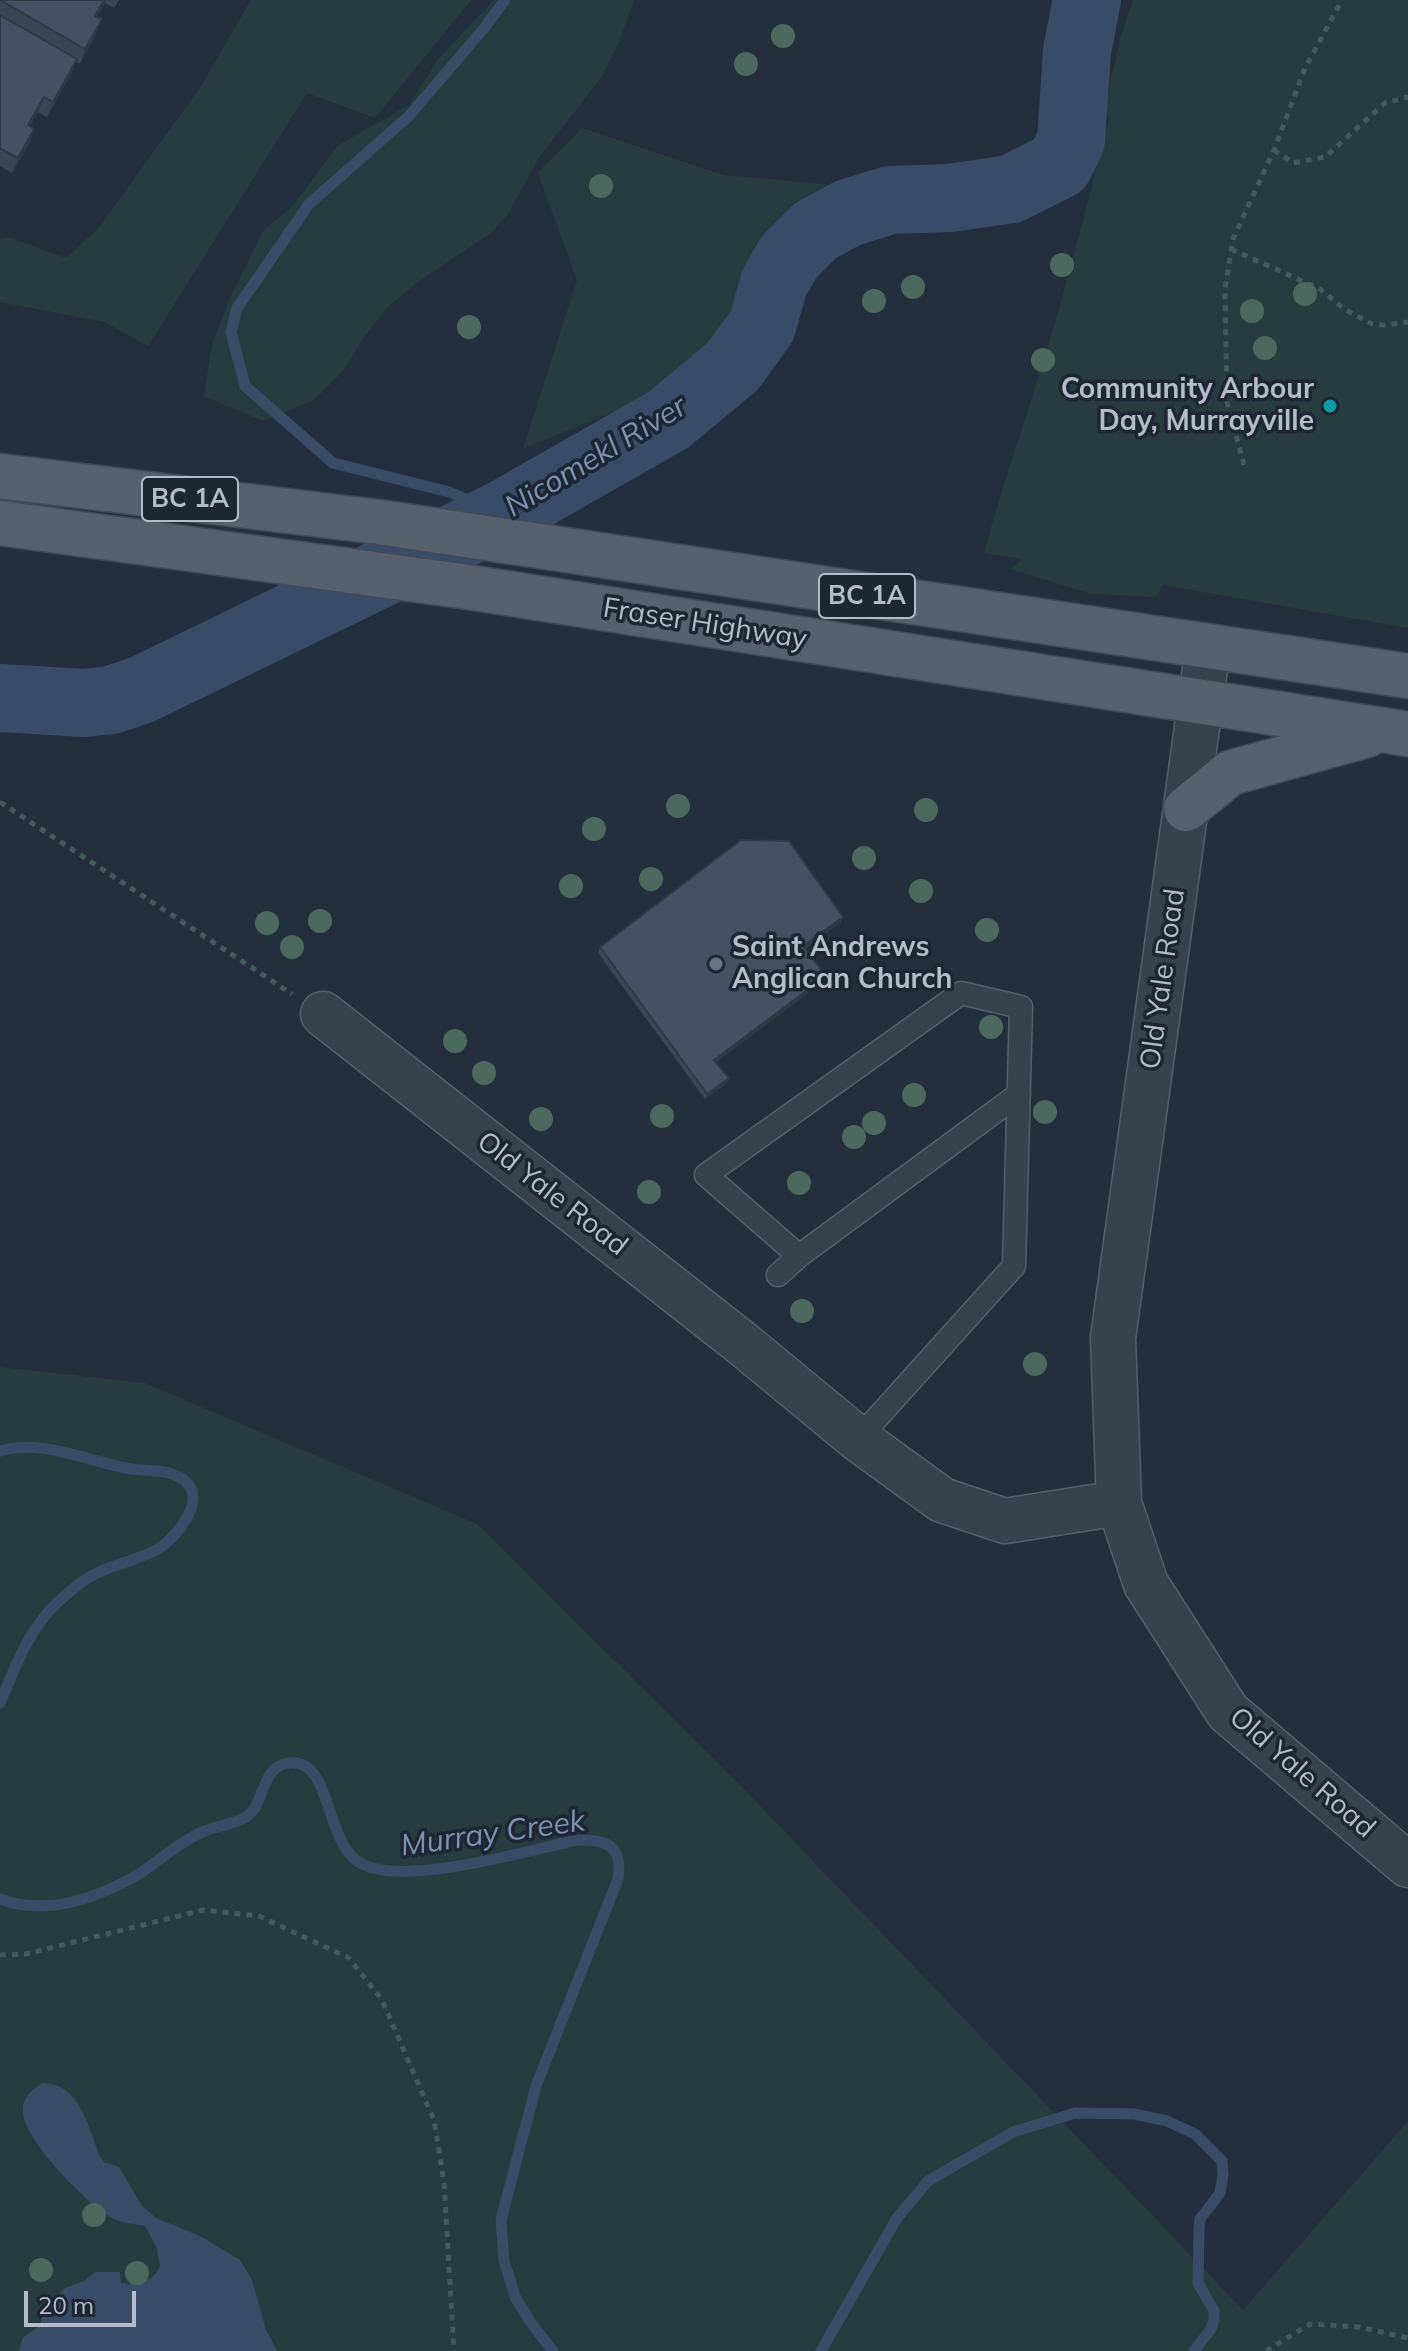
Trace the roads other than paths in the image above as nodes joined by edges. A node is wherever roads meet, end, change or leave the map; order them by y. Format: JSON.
{"nodes":[{"id":1,"x":0,"y":476,"type":"edge"},
{"id":2,"x":0,"y":523,"type":"edge"},
{"id":3,"x":1208,"y":647,"type":"junction"},
{"id":4,"x":1408,"y":676,"type":"edge"},
{"id":5,"x":1201,"y":703,"type":"junction"},
{"id":6,"x":1396,"y":733,"type":"edge"},
{"id":7,"x":1186,"y":809,"type":"junction"},
{"id":8,"x":323,"y":1014,"type":"road end"},
{"id":9,"x":1019,"y":1094,"type":"junction"},
{"id":10,"x":799,"y":1256,"type":"junction"},
{"id":11,"x":778,"y":1275,"type":"dead end"},
{"id":12,"x":858,"y":1439,"type":"junction"},
{"id":13,"x":1119,"y":1503,"type":"junction"},
{"id":14,"x":1408,"y":1865,"type":"edge"}],
"edges":[{"from":1,"to":3,"type":"main road","name":"Fraser Highway","number":"BC 1A"},
{"from":2,"to":5,"type":"main road","name":"Fraser Highway","number":"BC 1A"},
{"from":3,"to":4,"type":"main road","name":"Fraser Highway","number":"BC 1A"},
{"from":3,"to":5,"type":"street","name":"Old Yale Road"},
{"from":5,"to":6,"type":"main road","name":"Fraser Highway","number":"BC 1A"},
{"from":5,"to":7,"type":"street","name":"Old Yale Road"},
{"from":6,"to":7,"type":"main road"},
{"from":7,"to":13,"type":"street","name":"Old Yale Road"},
{"from":8,"to":12,"type":"street","name":"Old Yale Road"},
{"from":9,"to":10,"type":"lane"},
{"from":9,"to":10,"type":"lane"},
{"from":9,"to":12,"type":"lane"},
{"from":10,"to":11,"type":"lane"},
{"from":12,"to":13,"type":"street","name":"Old Yale Road"},
{"from":13,"to":14,"type":"street","name":"Old Yale Road"}]}
